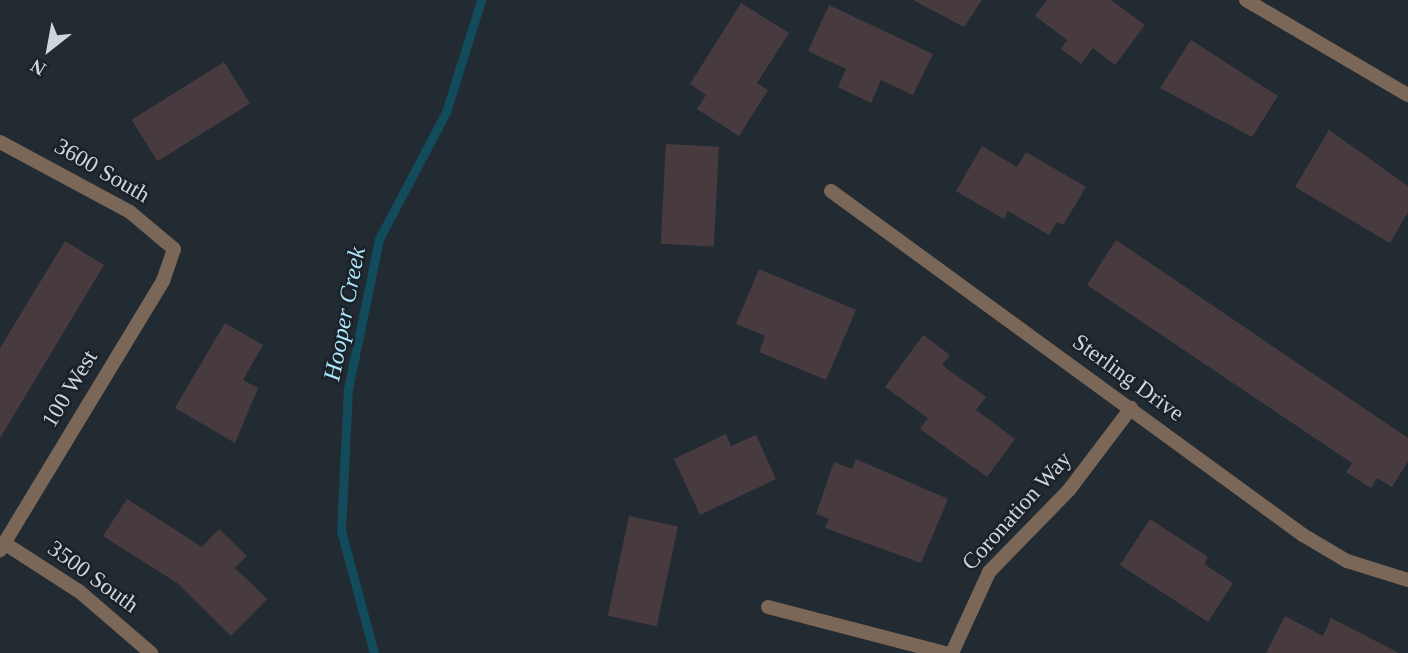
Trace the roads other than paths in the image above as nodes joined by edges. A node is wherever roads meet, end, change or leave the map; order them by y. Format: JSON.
{"nodes":[{"id":1,"x":1246,"y":0,"type":"edge"},
{"id":2,"x":1408,"y":95,"type":"edge"},
{"id":3,"x":0,"y":142,"type":"edge"},
{"id":4,"x":831,"y":191,"type":"dead end"},
{"id":5,"x":174,"y":248,"type":"joint"},
{"id":6,"x":1131,"y":408,"type":"junction"},
{"id":7,"x":2,"y":546,"type":"edge"},
{"id":8,"x":1408,"y":580,"type":"edge"},
{"id":9,"x":768,"y":607,"type":"dead end"},
{"id":10,"x":151,"y":653,"type":"edge"},
{"id":11,"x":945,"y":653,"type":"edge"},
{"id":12,"x":952,"y":653,"type":"edge"}],
"edges":[{"from":1,"to":2,"type":"street"},
{"from":3,"to":5,"type":"street","name":"3600 South"},
{"from":4,"to":6,"type":"street","name":"Sterling Drive"},
{"from":5,"to":7,"type":"street","name":"100 West"},
{"from":6,"to":8,"type":"street","name":"Sterling Drive"},
{"from":6,"to":12,"type":"street","name":"Coronation Way"},
{"from":7,"to":10,"type":"street","name":"3500 South"},
{"from":9,"to":11,"type":"street"}]}
